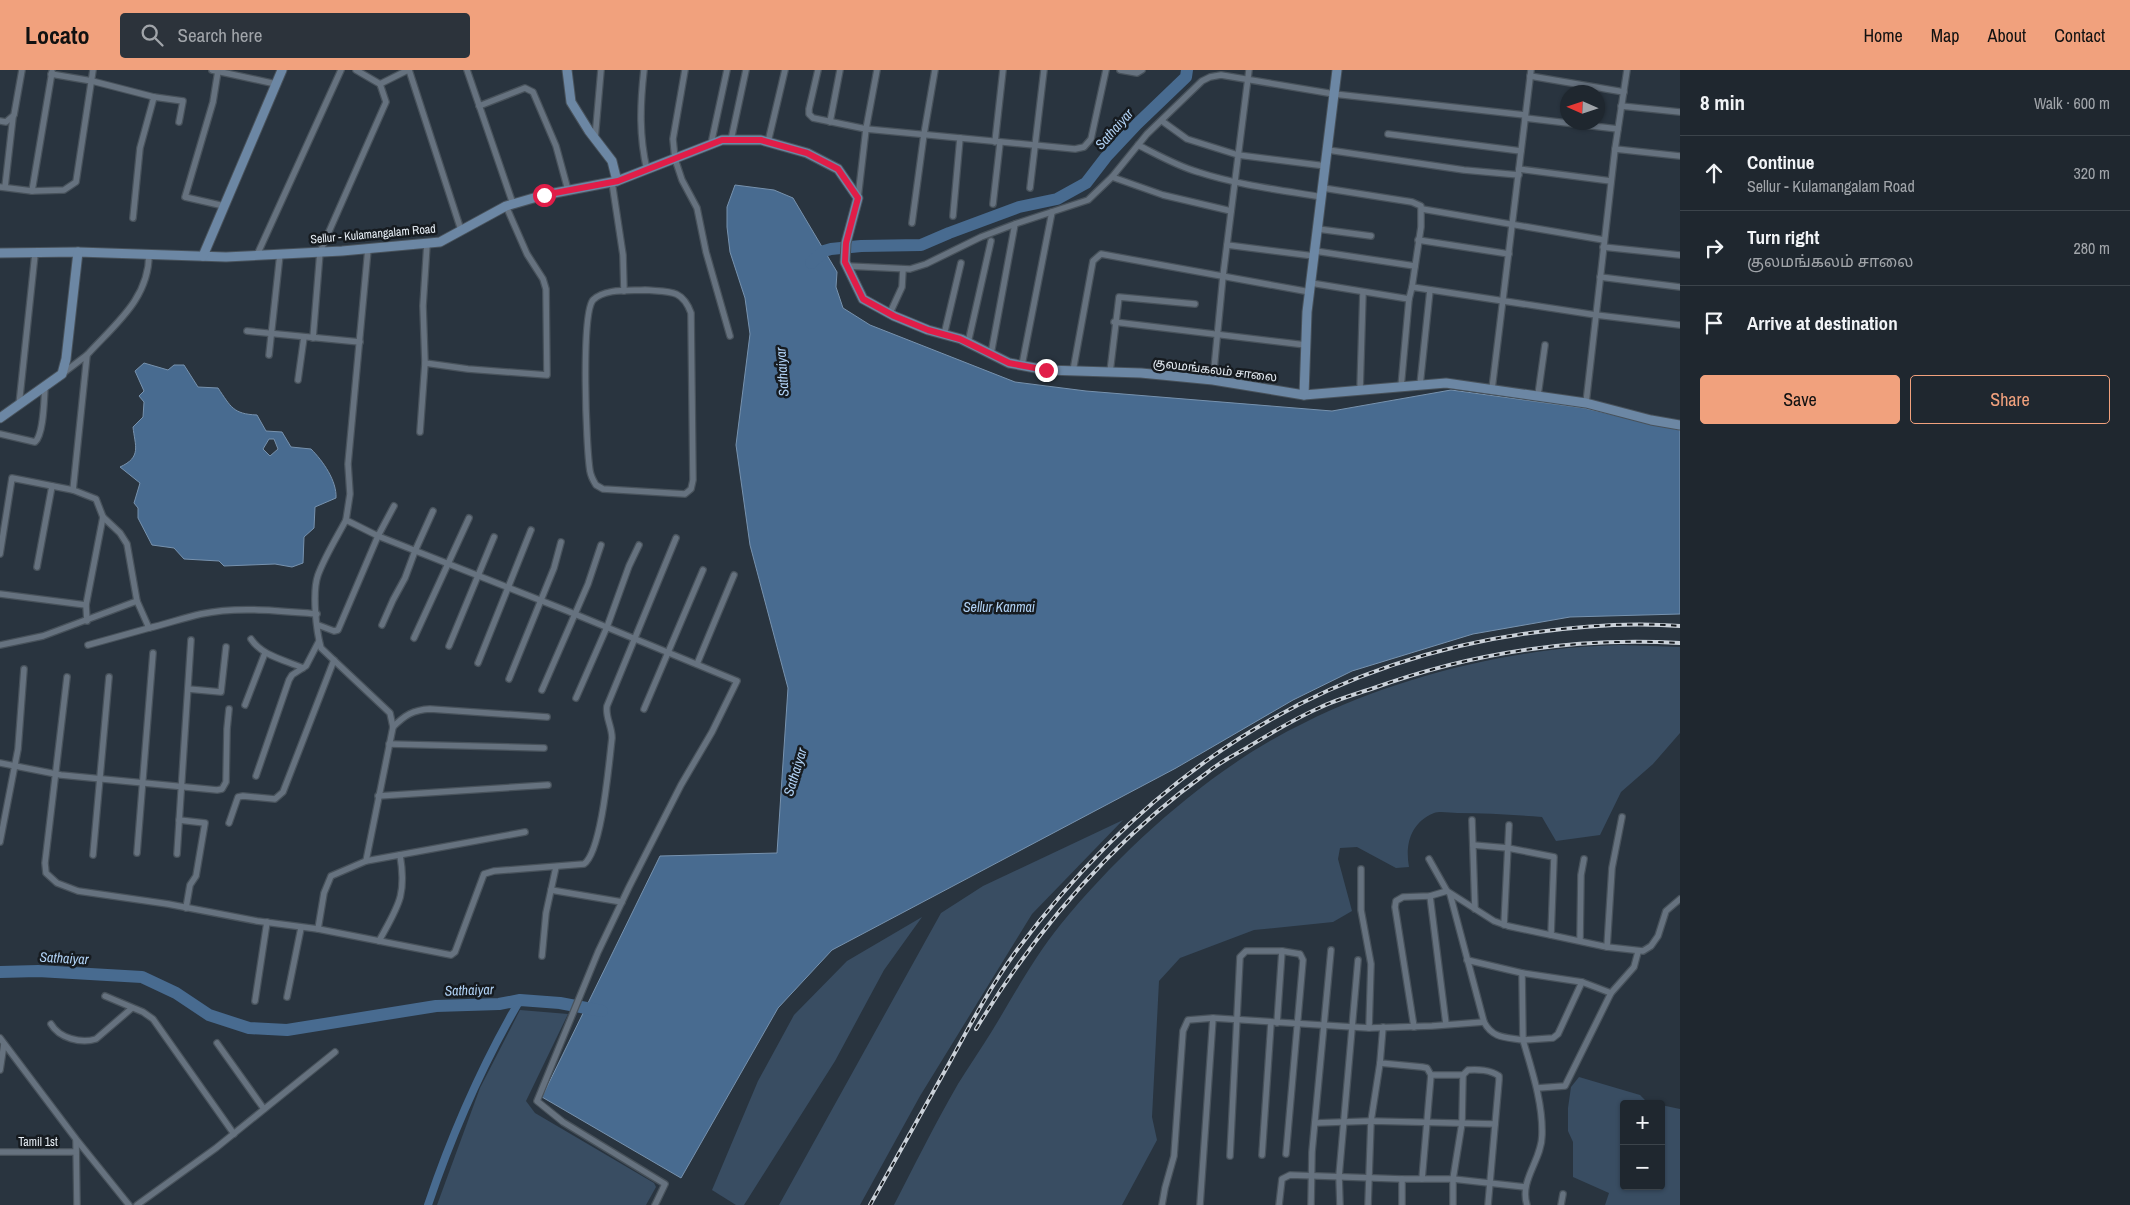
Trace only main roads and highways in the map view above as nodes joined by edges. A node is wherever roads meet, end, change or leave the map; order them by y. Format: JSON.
{"nodes":[{"id":1,"x":282,"y":70,"type":"edge"},
{"id":2,"x":567,"y":70,"type":"edge"},
{"id":3,"x":1337,"y":70,"type":"edge"},
{"id":4,"x":615,"y":182,"type":"junction"},
{"id":5,"x":858,"y":198,"type":"joint"},
{"id":6,"x":78,"y":252,"type":"junction"},
{"id":7,"x":0,"y":253,"type":"edge"},
{"id":8,"x":203,"y":256,"type":"junction"},
{"id":9,"x":1304,"y":394,"type":"junction"},
{"id":10,"x":0,"y":418,"type":"edge"},
{"id":11,"x":1680,"y":425,"type":"edge"}],
"edges":[{"from":1,"to":8,"type":"main road"},
{"from":2,"to":4,"type":"main road"},
{"from":3,"to":9,"type":"main road"},
{"from":4,"to":5,"type":"main road","name":"Sellur - Kulamangalam Road"},
{"from":4,"to":8,"type":"main road","name":"Sellur - Kulamangalam Road"},
{"from":5,"to":9,"type":"main road","name":"குலமங்கலம் சாலை"},
{"from":6,"to":7,"type":"main road","name":"Sellur - Kulamangalam Road"},
{"from":6,"to":8,"type":"main road","name":"Sellur - Kulamangalam Road"},
{"from":6,"to":10,"type":"main road"},
{"from":9,"to":11,"type":"main road","name":"குலமங்கலம் சாலை"}]}
